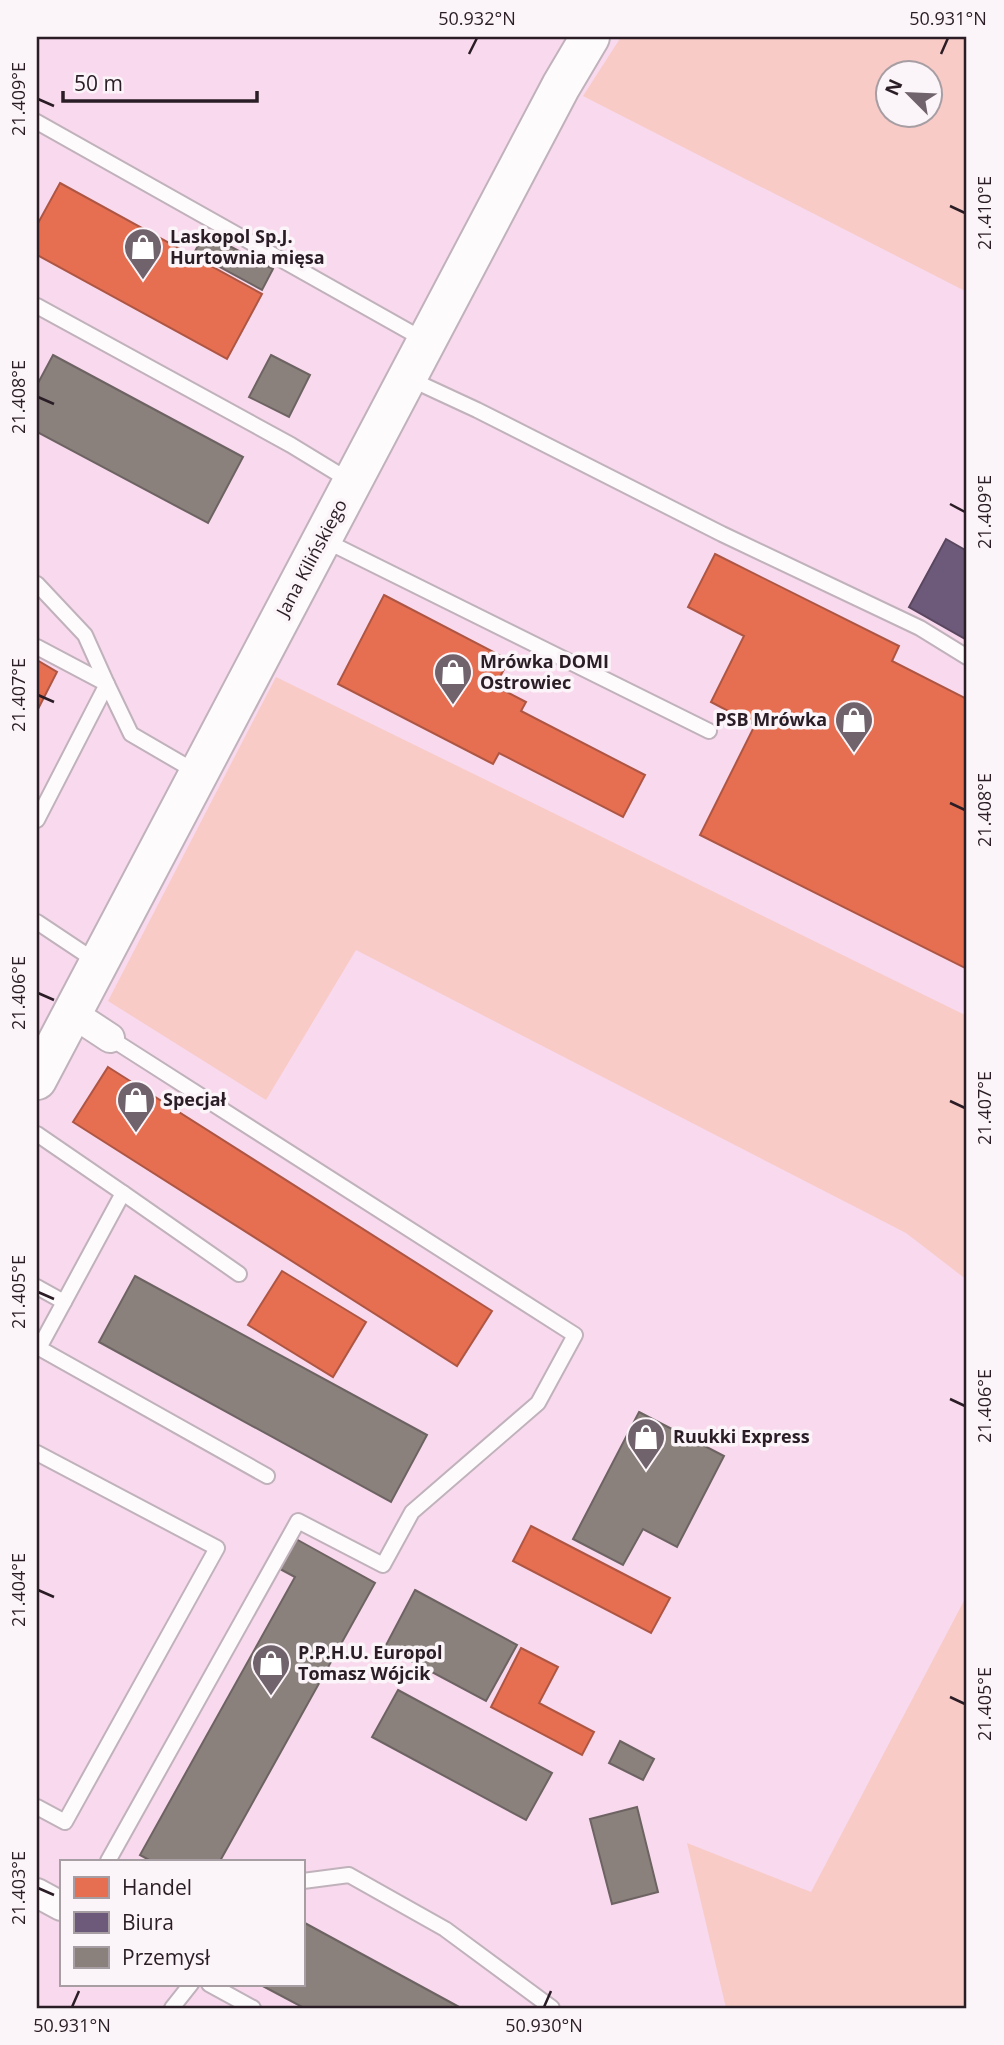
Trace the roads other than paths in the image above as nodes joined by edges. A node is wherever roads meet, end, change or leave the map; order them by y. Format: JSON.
{"nodes":[{"id":1,"x":590,"y":37,"type":"edge"},
{"id":2,"x":37,"y":122,"type":"edge"},
{"id":3,"x":37,"y":306,"type":"edge"},
{"id":4,"x":427,"y":342,"type":"junction"},
{"id":5,"x":407,"y":378,"type":"junction"},
{"id":6,"x":352,"y":482,"type":"junction"},
{"id":7,"x":323,"y":539,"type":"junction"},
{"id":8,"x":37,"y":584,"type":"edge"},
{"id":9,"x":37,"y":647,"type":"edge"},
{"id":10,"x":967,"y":657,"type":"edge"},
{"id":11,"x":107,"y":684,"type":"junction"},
{"id":12,"x":709,"y":731,"type":"dead end"},
{"id":13,"x":200,"y":774,"type":"junction"},
{"id":14,"x":37,"y":820,"type":"edge"},
{"id":15,"x":37,"y":922,"type":"edge"},
{"id":16,"x":99,"y":962,"type":"junction"},
{"id":17,"x":72,"y":1013,"type":"junction"},
{"id":18,"x":110,"y":1038,"type":"joint"},
{"id":19,"x":38,"y":1073,"type":"edge"},
{"id":20,"x":37,"y":1134,"type":"edge"},
{"id":21,"x":124,"y":1193,"type":"junction"},
{"id":22,"x":239,"y":1275,"type":"dead end"},
{"id":23,"x":37,"y":1287,"type":"edge"},
{"id":24,"x":64,"y":1303,"type":"junction"},
{"id":25,"x":37,"y":1453,"type":"edge"},
{"id":26,"x":267,"y":1476,"type":"dead end"},
{"id":27,"x":37,"y":1807,"type":"edge"},
{"id":28,"x":108,"y":1860,"type":"edge"},
{"id":29,"x":304,"y":1881,"type":"edge"},
{"id":30,"x":37,"y":1893,"type":"edge"},
{"id":31,"x":60,"y":1905,"type":"edge"},
{"id":32,"x":189,"y":1986,"type":"edge"},
{"id":33,"x":213,"y":1986,"type":"edge"},
{"id":34,"x":172,"y":2008,"type":"edge"},
{"id":35,"x":253,"y":2008,"type":"edge"},
{"id":36,"x":552,"y":2008,"type":"edge"}],
"edges":[{"from":1,"to":4,"type":"street","name":"Jana Kilińskiego"},
{"from":2,"to":4,"type":"lane"},
{"from":3,"to":6,"type":"lane"},
{"from":4,"to":5,"type":"street","name":"Jana Kilińskiego"},
{"from":5,"to":6,"type":"street","name":"Jana Kilińskiego"},
{"from":5,"to":10,"type":"lane"},
{"from":6,"to":7,"type":"street","name":"Jana Kilińskiego"},
{"from":7,"to":12,"type":"lane"},
{"from":7,"to":13,"type":"street","name":"Jana Kilińskiego"},
{"from":8,"to":11,"type":"lane"},
{"from":9,"to":11,"type":"lane"},
{"from":11,"to":13,"type":"lane"},
{"from":11,"to":14,"type":"lane"},
{"from":13,"to":16,"type":"street","name":"Jana Kilińskiego"},
{"from":15,"to":16,"type":"lane"},
{"from":16,"to":17,"type":"street","name":"Jana Kilińskiego"},
{"from":17,"to":18,"type":"street"},
{"from":17,"to":19,"type":"street","name":"Jana Kilińskiego"},
{"from":18,"to":28,"type":"lane"},
{"from":20,"to":21,"type":"lane"},
{"from":21,"to":22,"type":"lane"},
{"from":21,"to":24,"type":"lane"},
{"from":23,"to":24,"type":"lane"},
{"from":24,"to":26,"type":"lane"},
{"from":25,"to":27,"type":"lane"},
{"from":29,"to":36,"type":"lane"},
{"from":30,"to":31,"type":"street"},
{"from":32,"to":34,"type":"lane"},
{"from":33,"to":35,"type":"lane"}]}
